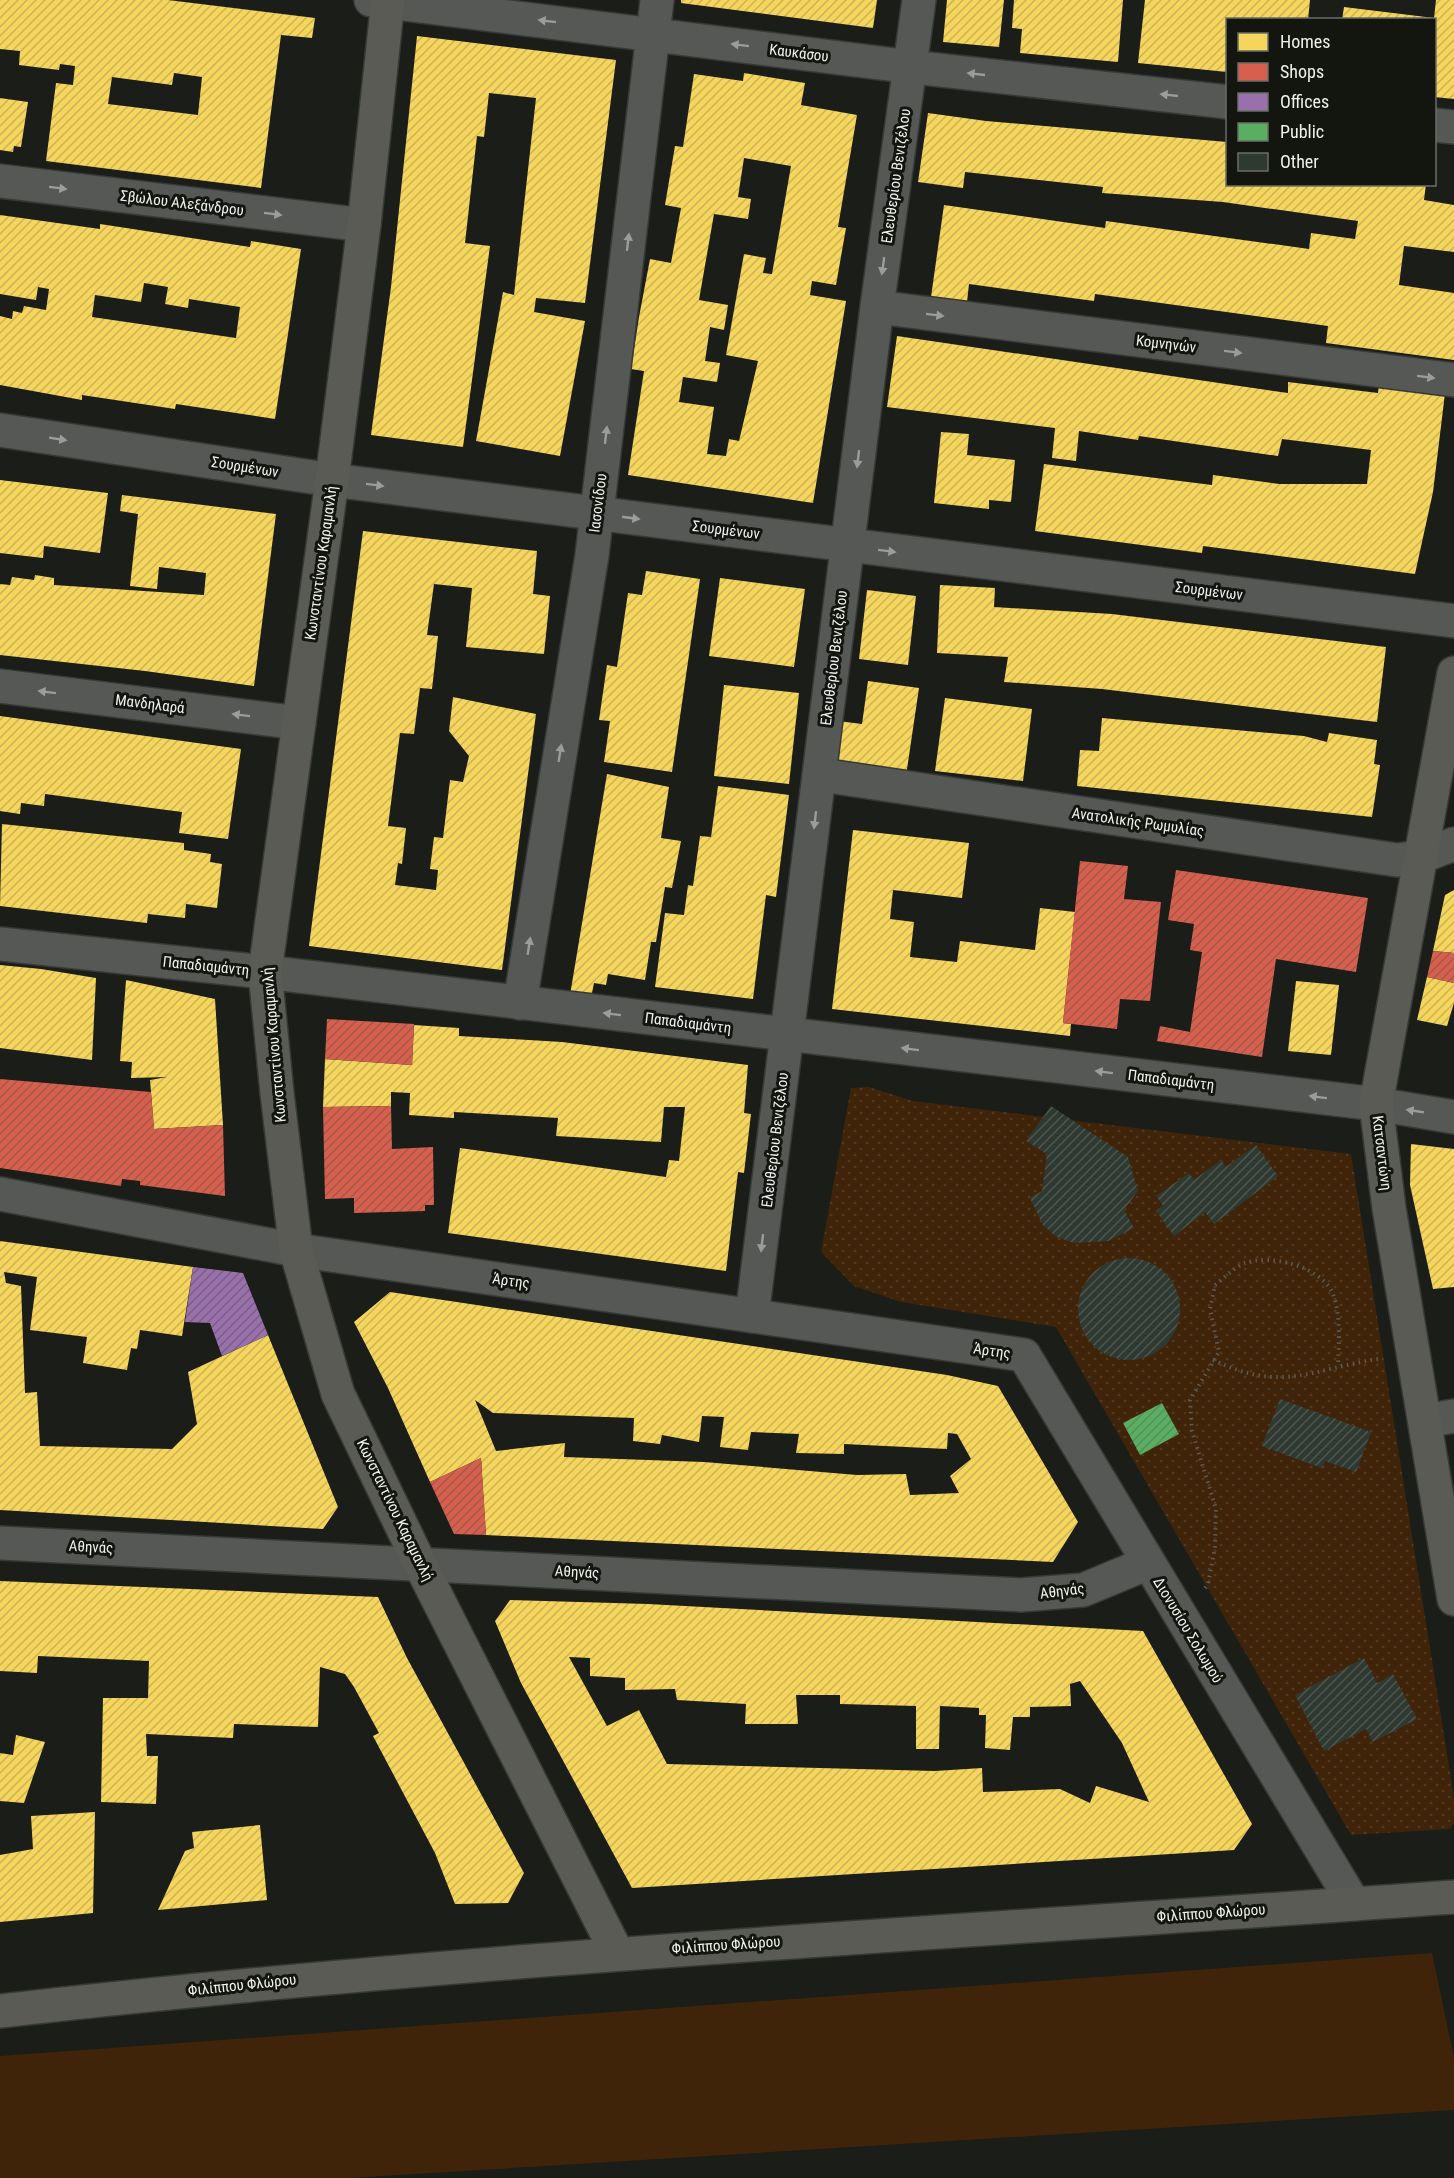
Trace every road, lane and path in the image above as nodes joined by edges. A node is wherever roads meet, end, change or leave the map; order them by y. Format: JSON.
{"nodes":[{"id":1,"x":657,"y":0,"type":"edge"},
{"id":2,"x":919,"y":0,"type":"edge"},
{"id":3,"x":382,"y":1,"type":"edge"},
{"id":4,"x":653,"y":34,"type":"junction"},
{"id":5,"x":912,"y":67,"type":"junction"},
{"id":6,"x":1226,"y":102,"type":"edge"},
{"id":7,"x":1436,"y":124,"type":"edge"},
{"id":8,"x":1454,"y":127,"type":"edge"},
{"id":9,"x":0,"y":181,"type":"edge"},
{"id":10,"x":364,"y":225,"type":"junction"},
{"id":11,"x":877,"y":307,"type":"junction"},
{"id":12,"x":1454,"y":380,"type":"edge"},
{"id":13,"x":0,"y":430,"type":"edge"},
{"id":14,"x":332,"y":480,"type":"junction"},
{"id":15,"x":595,"y":513,"type":"junction"},
{"id":16,"x":848,"y":546,"type":"junction"},
{"id":17,"x":1454,"y":621,"type":"edge"},
{"id":18,"x":1454,"y":673,"type":"edge"},
{"id":19,"x":0,"y":686,"type":"edge"},
{"id":20,"x":299,"y":723,"type":"junction"},
{"id":21,"x":820,"y":775,"type":"junction"},
{"id":22,"x":1454,"y":844,"type":"edge"},
{"id":23,"x":1420,"y":857,"type":"junction"},
{"id":24,"x":0,"y":944,"type":"edge"},
{"id":25,"x":265,"y":972,"type":"junction"},
{"id":26,"x":520,"y":1003,"type":"junction"},
{"id":27,"x":788,"y":1035,"type":"junction"},
{"id":28,"x":1376,"y":1104,"type":"junction"},
{"id":29,"x":1454,"y":1117,"type":"edge"},
{"id":30,"x":0,"y":1194,"type":"edge"},
{"id":31,"x":296,"y":1250,"type":"junction"},
{"id":32,"x":752,"y":1316,"type":"junction"},
{"id":33,"x":1024,"y":1355,"type":"joint"},
{"id":34,"x":1213,"y":1360,"type":"junction"},
{"id":35,"x":1440,"y":1418,"type":"edge"},
{"id":36,"x":0,"y":1543,"type":"edge"},
{"id":37,"x":1148,"y":1563,"type":"junction"},
{"id":38,"x":420,"y":1564,"type":"junction"},
{"id":39,"x":1454,"y":1599,"type":"edge"},
{"id":40,"x":1180,"y":1617,"type":"junction"},
{"id":41,"x":1454,"y":1898,"type":"edge"},
{"id":42,"x":1354,"y":1904,"type":"junction"},
{"id":43,"x":617,"y":1953,"type":"junction"},
{"id":44,"x":0,"y":2011,"type":"edge"}],
"edges":[{"from":1,"to":4,"type":"street","name":"Ιασoνίδου"},
{"from":2,"to":5,"type":"street","name":"Ελευθερίου Βενιζέλου"},
{"from":4,"to":3,"type":"street","name":"Καυκάσου","one_way":true},
{"from":3,"to":10,"type":"street","name":"Κωνσταντίνου Καραμανλή"},
{"from":5,"to":4,"type":"street","name":"Καυκάσου","one_way":true},
{"from":15,"to":4,"type":"street","name":"Ιασoνίδου","one_way":true},
{"from":6,"to":5,"type":"street","name":"Καυκάσου","one_way":true},
{"from":5,"to":11,"type":"street","name":"Ελευθερίου Βενιζέλου","one_way":true},
{"from":7,"to":8,"type":"street"},
{"from":9,"to":10,"type":"street","name":"Σβώλου Αλεξάνδρου","one_way":true},
{"from":10,"to":14,"type":"street","name":"Κωνσταντίνου Καραμανλή"},
{"from":11,"to":12,"type":"street","name":"Κομνηνών","one_way":true},
{"from":11,"to":16,"type":"street","name":"Ελευθερίου Βενιζέλου","one_way":true},
{"from":13,"to":14,"type":"street","name":"Σουρμένων","one_way":true},
{"from":14,"to":15,"type":"street","name":"Σουρμένων","one_way":true},
{"from":14,"to":20,"type":"street","name":"Κωνσταντίνου Καραμανλή"},
{"from":15,"to":16,"type":"street","name":"Σουρμένων","one_way":true},
{"from":26,"to":15,"type":"street","name":"Ιασoνίδου","one_way":true},
{"from":16,"to":17,"type":"street","name":"Σουρμένων","one_way":true},
{"from":16,"to":21,"type":"street","name":"Ελευθερίου Βενιζέλου"},
{"from":18,"to":23,"type":"street","name":"Κατσαντώνη"},
{"from":20,"to":19,"type":"street","name":"Μανδηλαρά","one_way":true},
{"from":20,"to":25,"type":"street","name":"Κωνσταντίνου Καραμανλή"},
{"from":21,"to":23,"type":"street","name":"Ανατολικής Ρωμυλίας"},
{"from":21,"to":27,"type":"street","name":"Ελευθερίου Βενιζέλου","one_way":true},
{"from":22,"to":23,"type":"street","name":"Ανατολικής Ρωμυλίας"},
{"from":23,"to":28,"type":"street","name":"Κατσαντώνη"},
{"from":24,"to":25,"type":"street","name":"Παπαδιαμάντη"},
{"from":25,"to":26,"type":"street","name":"Παπαδιαμάντη"},
{"from":25,"to":31,"type":"street","name":"Κωνσταντίνου Καραμανλή"},
{"from":27,"to":26,"type":"street","name":"Παπαδιαμάντη","one_way":true},
{"from":28,"to":27,"type":"street","name":"Παπαδιαμάντη","one_way":true},
{"from":27,"to":32,"type":"street","name":"Ελευθερίου Βενιζέλου","one_way":true},
{"from":29,"to":28,"type":"street","name":"Παπαδιαμάντη","one_way":true},
{"from":28,"to":35,"type":"street","name":"Κατσαντώνη"},
{"from":30,"to":31,"type":"street","name":"Άρτης"},
{"from":31,"to":32,"type":"street","name":"Άρτης"},
{"from":31,"to":38,"type":"street","name":"Κωνσταντίνου Καραμανλή"},
{"from":32,"to":33,"type":"street","name":"Άρτης"},
{"from":33,"to":37,"type":"street","name":"Διονυσίου Σολωμού"},
{"from":34,"to":34,"type":"path"},
{"from":34,"to":40,"type":"path"},
{"from":35,"to":39,"type":"street","name":"Κατσαντώνη"},
{"from":36,"to":38,"type":"street","name":"Αθηνάς"},
{"from":37,"to":38,"type":"street","name":"Αθηνάς"},
{"from":37,"to":40,"type":"street","name":"Διονυσίου Σολωμού"},
{"from":38,"to":43,"type":"street","name":"Κωνσταντίνου Καραμανλή"},
{"from":40,"to":42,"type":"street","name":"Διονυσίου Σολωμού"},
{"from":41,"to":42,"type":"street","name":"Φιλίππου Φλώρου"},
{"from":42,"to":43,"type":"street","name":"Φιλίππου Φλώρου"},
{"from":43,"to":44,"type":"street","name":"Φιλίππου Φλώρου"}]}
